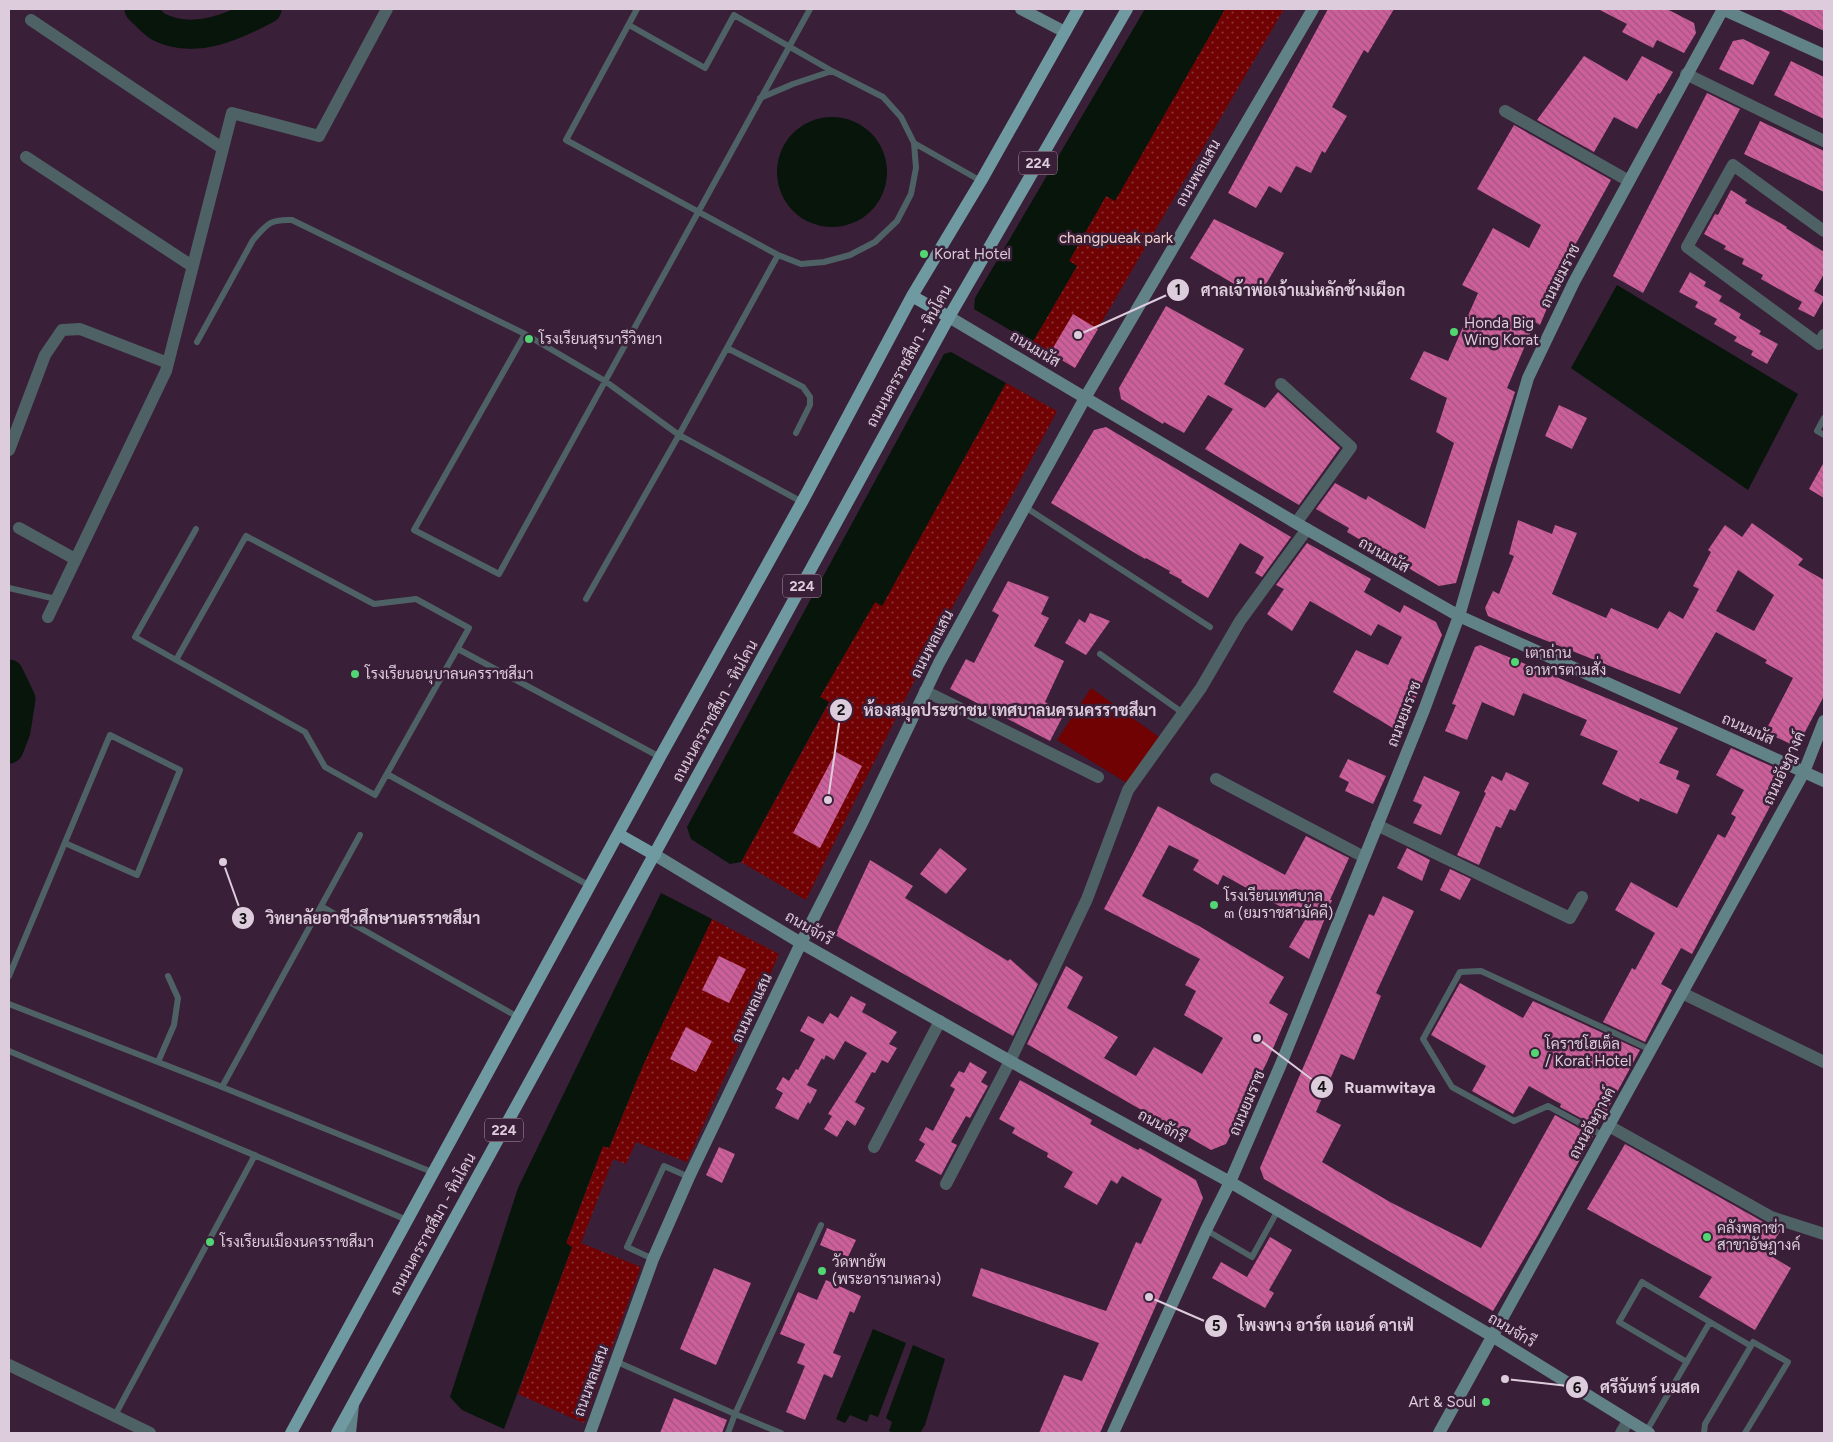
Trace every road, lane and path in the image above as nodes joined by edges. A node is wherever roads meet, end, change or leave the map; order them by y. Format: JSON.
{"nodes":[{"id":1,"x":387,"y":9,"type":"edge"},
{"id":2,"x":638,"y":9,"type":"edge"},
{"id":3,"x":810,"y":9,"type":"edge"},
{"id":4,"x":1021,"y":9,"type":"edge"},
{"id":5,"x":1078,"y":9,"type":"edge"},
{"id":6,"x":1127,"y":9,"type":"edge"},
{"id":7,"x":1313,"y":9,"type":"edge"},
{"id":8,"x":1723,"y":9,"type":"edge"},
{"id":9,"x":31,"y":20,"type":"dead end"},
{"id":10,"x":629,"y":25,"type":"junction"},
{"id":11,"x":1065,"y":32,"type":"junction"},
{"id":12,"x":789,"y":46,"type":"junction"},
{"id":13,"x":1824,"y":55,"type":"edge"},
{"id":14,"x":832,"y":71,"type":"junction"},
{"id":15,"x":1686,"y":74,"type":"junction"},
{"id":16,"x":760,"y":98,"type":"junction"},
{"id":17,"x":1506,"y":111,"type":"dead end"},
{"id":18,"x":1824,"y":141,"type":"edge"},
{"id":19,"x":914,"y":143,"type":"junction"},
{"id":20,"x":222,"y":148,"type":"junction"},
{"id":21,"x":26,"y":157,"type":"dead end"},
{"id":22,"x":981,"y":181,"type":"junction"},
{"id":23,"x":1629,"y":181,"type":"junction"},
{"id":24,"x":698,"y":213,"type":"junction"},
{"id":25,"x":1824,"y":232,"type":"edge"},
{"id":26,"x":778,"y":255,"type":"junction"},
{"id":27,"x":192,"y":266,"type":"junction"},
{"id":28,"x":912,"y":296,"type":"junction"},
{"id":29,"x":949,"y":317,"type":"junction"},
{"id":30,"x":525,"y":334,"type":"junction"},
{"id":31,"x":1824,"y":335,"type":"edge"},
{"id":32,"x":197,"y":342,"type":"dead end"},
{"id":33,"x":727,"y":348,"type":"junction"},
{"id":34,"x":168,"y":363,"type":"junction"},
{"id":35,"x":605,"y":381,"type":"junction"},
{"id":36,"x":1281,"y":384,"type":"dead end"},
{"id":37,"x":1085,"y":398,"type":"junction"},
{"id":38,"x":1824,"y":418,"type":"edge"},
{"id":39,"x":796,"y":433,"type":"dead end"},
{"id":40,"x":1824,"y":435,"type":"edge"},
{"id":41,"x":679,"y":436,"type":"junction"},
{"id":42,"x":9,"y":450,"type":"edge"},
{"id":43,"x":802,"y":502,"type":"junction"},
{"id":44,"x":1025,"y":507,"type":"junction"},
{"id":45,"x":1301,"y":526,"type":"junction"},
{"id":46,"x":19,"y":528,"type":"dead end"},
{"id":47,"x":196,"y":529,"type":"dead end"},
{"id":48,"x":75,"y":559,"type":"junction"},
{"id":49,"x":9,"y":588,"type":"edge"},
{"id":50,"x":56,"y":599,"type":"junction"},
{"id":51,"x":586,"y":600,"type":"dead end"},
{"id":52,"x":48,"y":616,"type":"dead end"},
{"id":53,"x":1459,"y":616,"type":"junction"},
{"id":54,"x":1210,"y":627,"type":"dead end"},
{"id":55,"x":458,"y":649,"type":"junction"},
{"id":56,"x":1100,"y":654,"type":"dead end"},
{"id":57,"x":176,"y":660,"type":"junction"},
{"id":58,"x":925,"y":691,"type":"junction"},
{"id":59,"x":1183,"y":713,"type":"junction"},
{"id":60,"x":1824,"y":721,"type":"edge"},
{"id":61,"x":660,"y":757,"type":"junction"},
{"id":62,"x":1804,"y":772,"type":"junction"},
{"id":63,"x":387,"y":774,"type":"junction"},
{"id":64,"x":1098,"y":778,"type":"dead end"},
{"id":65,"x":1216,"y":779,"type":"dead end"},
{"id":66,"x":1824,"y":781,"type":"edge"},
{"id":67,"x":1377,"y":825,"type":"junction"},
{"id":68,"x":618,"y":834,"type":"junction"},
{"id":69,"x":360,"y":835,"type":"dead end"},
{"id":70,"x":65,"y":844,"type":"junction"},
{"id":71,"x":655,"y":855,"type":"junction"},
{"id":72,"x":1364,"y":857,"type":"junction"},
{"id":73,"x":590,"y":886,"type":"junction"},
{"id":74,"x":1582,"y":897,"type":"dead end"},
{"id":75,"x":321,"y":906,"type":"junction"},
{"id":76,"x":801,"y":943,"type":"junction"},
{"id":77,"x":9,"y":976,"type":"edge"},
{"id":78,"x":168,"y":976,"type":"dead end"},
{"id":79,"x":1682,"y":993,"type":"junction"},
{"id":80,"x":9,"y":1004,"type":"edge"},
{"id":81,"x":518,"y":1017,"type":"junction"},
{"id":82,"x":940,"y":1021,"type":"junction"},
{"id":83,"x":1651,"y":1050,"type":"junction"},
{"id":84,"x":9,"y":1051,"type":"edge"},
{"id":85,"x":158,"y":1062,"type":"junction"},
{"id":86,"x":1010,"y":1062,"type":"junction"},
{"id":87,"x":1824,"y":1062,"type":"edge"},
{"id":88,"x":222,"y":1087,"type":"junction"},
{"id":89,"x":1606,"y":1131,"type":"junction"},
{"id":90,"x":874,"y":1147,"type":"dead end"},
{"id":91,"x":255,"y":1155,"type":"junction"},
{"id":92,"x":432,"y":1172,"type":"junction"},
{"id":93,"x":689,"y":1177,"type":"junction"},
{"id":94,"x":1230,"y":1182,"type":"junction"},
{"id":95,"x":946,"y":1184,"type":"dead end"},
{"id":96,"x":1278,"y":1210,"type":"junction"},
{"id":97,"x":407,"y":1220,"type":"junction"},
{"id":98,"x":822,"y":1225,"type":"dead end"},
{"id":99,"x":1206,"y":1230,"type":"junction"},
{"id":100,"x":1824,"y":1234,"type":"edge"},
{"id":101,"x":653,"y":1259,"type":"junction"},
{"id":102,"x":1710,"y":1322,"type":"junction"},
{"id":103,"x":1492,"y":1336,"type":"junction"},
{"id":104,"x":1751,"y":1346,"type":"junction"},
{"id":105,"x":616,"y":1361,"type":"junction"},
{"id":106,"x":1687,"y":1362,"type":"junction"},
{"id":107,"x":9,"y":1365,"type":"edge"},
{"id":108,"x":353,"y":1405,"type":"junction"},
{"id":109,"x":735,"y":1414,"type":"junction"},
{"id":110,"x":114,"y":1417,"type":"junction"},
{"id":111,"x":1628,"y":1421,"type":"junction"},
{"id":112,"x":150,"y":1433,"type":"edge"},
{"id":113,"x":291,"y":1433,"type":"edge"},
{"id":114,"x":337,"y":1433,"type":"edge"},
{"id":115,"x":350,"y":1433,"type":"edge"},
{"id":116,"x":590,"y":1433,"type":"edge"},
{"id":117,"x":728,"y":1433,"type":"edge"},
{"id":118,"x":781,"y":1433,"type":"edge"},
{"id":119,"x":1113,"y":1433,"type":"edge"},
{"id":120,"x":1439,"y":1433,"type":"edge"},
{"id":121,"x":1621,"y":1433,"type":"edge"},
{"id":122,"x":1648,"y":1433,"type":"edge"},
{"id":123,"x":1704,"y":1433,"type":"edge"},
{"id":124,"x":1745,"y":1433,"type":"edge"}],
"edges":[{"from":1,"to":20,"type":"street"},
{"from":2,"to":10,"type":"lane"},
{"from":3,"to":12,"type":"lane"},
{"from":4,"to":11,"type":"street"},
{"from":5,"to":11,"type":"main road","name":"ถนนนครราชสีมา - หินโคน","number":"224"},
{"from":6,"to":29,"type":"main road","name":"ถนนนครราชสีมา - หินโคน","number":"224"},
{"from":7,"to":37,"type":"street","name":"ถนนพลแสน"},
{"from":8,"to":13,"type":"street"},
{"from":8,"to":15,"type":"street","name":"ถนนยมราช"},
{"from":9,"to":20,"type":"street"},
{"from":10,"to":12,"type":"lane"},
{"from":10,"to":24,"type":"lane"},
{"from":11,"to":22,"type":"main road","name":"ถนนนครราชสีมา - หินโคน","number":"224"},
{"from":12,"to":14,"type":"lane"},
{"from":12,"to":16,"type":"lane"},
{"from":14,"to":16,"type":"lane"},
{"from":14,"to":19,"type":"lane"},
{"from":15,"to":18,"type":"street"},
{"from":15,"to":23,"type":"street","name":"ถนนยมราช"},
{"from":16,"to":24,"type":"lane"},
{"from":17,"to":23,"type":"street"},
{"from":19,"to":22,"type":"lane"},
{"from":19,"to":26,"type":"lane"},
{"from":20,"to":27,"type":"street"},
{"from":21,"to":27,"type":"street"},
{"from":22,"to":28,"type":"main road","name":"ถนนนครราชสีมา - หินโคน","number":"224"},
{"from":23,"to":53,"type":"street","name":"ถนนยมราช"},
{"from":24,"to":26,"type":"lane"},
{"from":24,"to":35,"type":"lane"},
{"from":25,"to":31,"type":"street"},
{"from":26,"to":33,"type":"lane"},
{"from":27,"to":34,"type":"street"},
{"from":28,"to":29,"type":"main road"},
{"from":28,"to":43,"type":"main road","name":"ถนนนครราชสีมา - หินโคน","number":"224"},
{"from":29,"to":37,"type":"street","name":"ถนนมนัส"},
{"from":29,"to":71,"type":"main road","name":"ถนนนครราชสีมา - หินโคน","number":"224"},
{"from":30,"to":32,"type":"lane"},
{"from":30,"to":35,"type":"lane"},
{"from":30,"to":35,"type":"lane"},
{"from":33,"to":39,"type":"lane"},
{"from":33,"to":41,"type":"lane"},
{"from":34,"to":42,"type":"street"},
{"from":34,"to":48,"type":"street"},
{"from":35,"to":41,"type":"lane"},
{"from":36,"to":45,"type":"street"},
{"from":37,"to":44,"type":"street","name":"ถนนพลแสน"},
{"from":37,"to":45,"type":"street","name":"ถนนมนัส"},
{"from":38,"to":40,"type":"lane"},
{"from":41,"to":43,"type":"lane"},
{"from":41,"to":51,"type":"lane"},
{"from":43,"to":61,"type":"main road","name":"ถนนนครราชสีมา - หินโคน","number":"224"},
{"from":44,"to":54,"type":"lane"},
{"from":44,"to":58,"type":"street","name":"ถนนพลแสน"},
{"from":45,"to":53,"type":"street","name":"ถนนมนัส"},
{"from":45,"to":59,"type":"street"},
{"from":46,"to":48,"type":"street"},
{"from":47,"to":57,"type":"lane"},
{"from":48,"to":50,"type":"street"},
{"from":49,"to":50,"type":"lane"},
{"from":50,"to":52,"type":"street"},
{"from":53,"to":62,"type":"street","name":"ถนนมนัส"},
{"from":53,"to":67,"type":"street","name":"ถนนยมราช"},
{"from":55,"to":57,"type":"lane"},
{"from":55,"to":61,"type":"lane"},
{"from":55,"to":63,"type":"lane"},
{"from":56,"to":59,"type":"lane"},
{"from":57,"to":63,"type":"lane"},
{"from":58,"to":64,"type":"street"},
{"from":58,"to":76,"type":"street","name":"ถนนพลแสน"},
{"from":59,"to":86,"type":"street"},
{"from":60,"to":62,"type":"street","name":"ถนนอัษฎางค์"},
{"from":61,"to":68,"type":"main road","name":"ถนนนครราชสีมา - หินโคน","number":"224"},
{"from":62,"to":66,"type":"street","name":"ถนนมนัส"},
{"from":62,"to":79,"type":"street","name":"ถนนอัษฎางค์"},
{"from":63,"to":73,"type":"lane"},
{"from":65,"to":72,"type":"street"},
{"from":67,"to":72,"type":"street","name":"ถนนยมราช"},
{"from":67,"to":74,"type":"street"},
{"from":68,"to":71,"type":"main road"},
{"from":68,"to":73,"type":"main road","name":"ถนนนครราชสีมา - หินโคน","number":"224"},
{"from":69,"to":75,"type":"lane"},
{"from":70,"to":70,"type":"lane"},
{"from":70,"to":77,"type":"lane"},
{"from":71,"to":76,"type":"street","name":"ถนนจักรี"},
{"from":71,"to":108,"type":"main road","name":"ถนนนครราชสีมา - หินโคน","number":"224"},
{"from":72,"to":94,"type":"street","name":"ถนนยมราช"},
{"from":73,"to":81,"type":"main road","name":"ถนนนครราชสีมา - หินโคน","number":"224"},
{"from":75,"to":81,"type":"lane"},
{"from":75,"to":88,"type":"lane"},
{"from":76,"to":82,"type":"street","name":"ถนนจักรี"},
{"from":76,"to":93,"type":"street","name":"ถนนพลแสน"},
{"from":78,"to":85,"type":"lane"},
{"from":79,"to":83,"type":"street","name":"ถนนอัษฎางค์"},
{"from":79,"to":87,"type":"street"},
{"from":80,"to":85,"type":"lane"},
{"from":81,"to":92,"type":"main road","name":"ถนนนครราชสีมา - หินโคน","number":"224"},
{"from":82,"to":86,"type":"street","name":"ถนนจักรี"},
{"from":82,"to":90,"type":"street"},
{"from":83,"to":89,"type":"street","name":"ถนนอัษฎางค์"},
{"from":83,"to":89,"type":"lane"},
{"from":84,"to":91,"type":"lane"},
{"from":85,"to":88,"type":"lane"},
{"from":86,"to":94,"type":"street","name":"ถนนจักรี"},
{"from":86,"to":95,"type":"street"},
{"from":88,"to":92,"type":"lane"},
{"from":89,"to":100,"type":"street"},
{"from":89,"to":103,"type":"street","name":"ถนนอัษฎางค์"},
{"from":91,"to":97,"type":"lane"},
{"from":91,"to":110,"type":"lane"},
{"from":92,"to":97,"type":"main road","name":"ถนนนครราชสีมา - หินโคน","number":"224"},
{"from":93,"to":101,"type":"street","name":"ถนนพลแสน"},
{"from":93,"to":101,"type":"lane"},
{"from":94,"to":96,"type":"street","name":"ถนนจักรี"},
{"from":94,"to":99,"type":"street","name":"ถนนยมราช"},
{"from":96,"to":99,"type":"lane"},
{"from":96,"to":103,"type":"street","name":"ถนนจักรี"},
{"from":97,"to":113,"type":"main road","name":"ถนนนครราชสีมา - หินโคน","number":"224"},
{"from":98,"to":109,"type":"lane"},
{"from":99,"to":119,"type":"street","name":"ถนนยมราช"},
{"from":101,"to":105,"type":"street","name":"ถนนพลแสน"},
{"from":102,"to":104,"type":"lane"},
{"from":102,"to":106,"type":"lane"},
{"from":102,"to":106,"type":"lane"},
{"from":103,"to":111,"type":"street","name":"ถนนจักรี"},
{"from":103,"to":120,"type":"street","name":"ถนนอัษฎางค์"},
{"from":104,"to":123,"type":"lane"},
{"from":104,"to":124,"type":"lane"},
{"from":105,"to":109,"type":"lane"},
{"from":105,"to":116,"type":"street","name":"ถนนพลแสน"},
{"from":106,"to":122,"type":"lane"},
{"from":107,"to":110,"type":"street"},
{"from":108,"to":114,"type":"main road","name":"ถนนนครราชสีมา - หินโคน","number":"224"},
{"from":108,"to":115,"type":"street"},
{"from":109,"to":117,"type":"lane"},
{"from":109,"to":118,"type":"lane"},
{"from":110,"to":112,"type":"street"},
{"from":111,"to":121,"type":"street"},
{"from":111,"to":122,"type":"street","name":"ถนนจักรี"}]}
